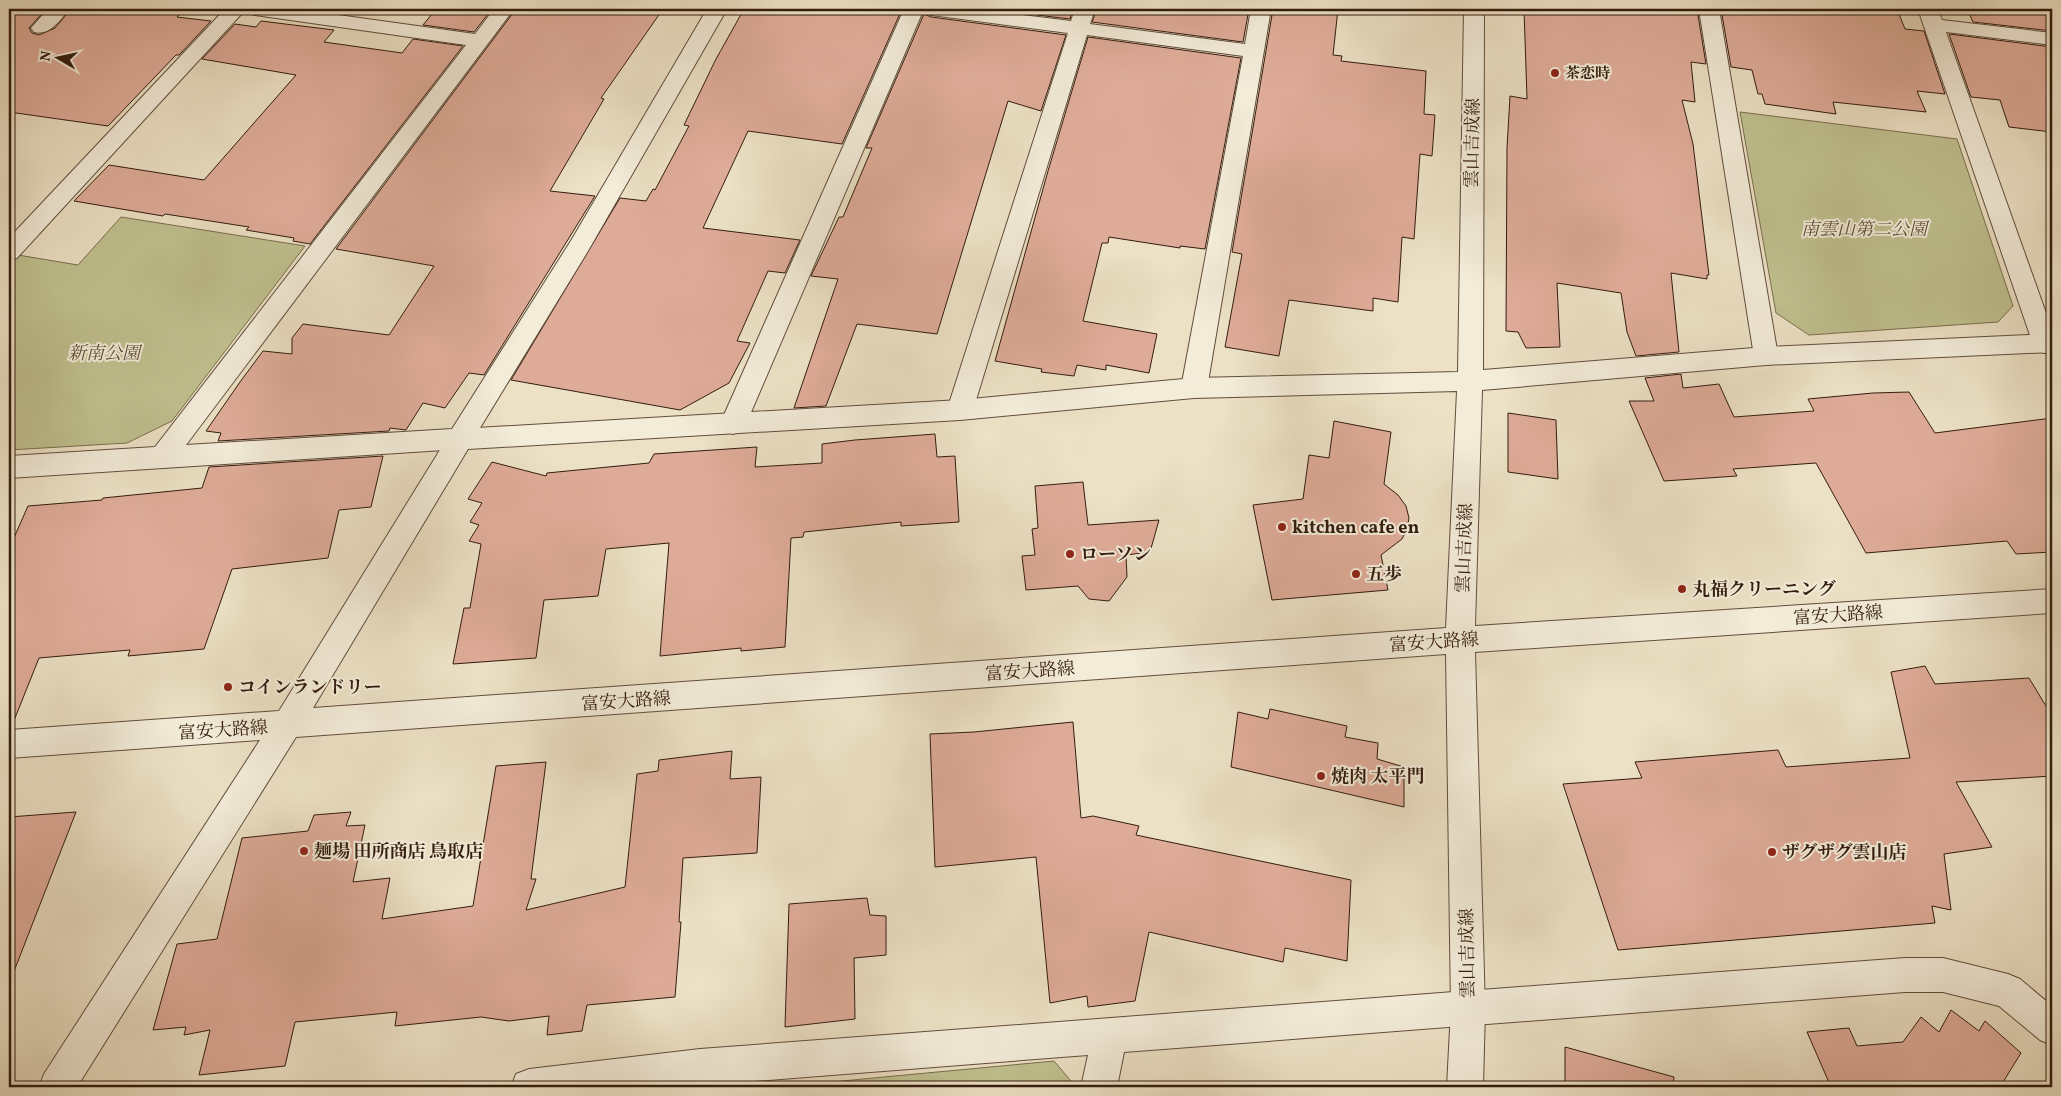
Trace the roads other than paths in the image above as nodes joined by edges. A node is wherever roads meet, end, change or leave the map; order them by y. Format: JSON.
{"nodes":[{"id":1,"x":59,"y":9,"type":"edge"},
{"id":2,"x":236,"y":9,"type":"edge"},
{"id":3,"x":256,"y":9,"type":"edge"},
{"id":4,"x":504,"y":9,"type":"edge"},
{"id":5,"x":717,"y":9,"type":"edge"},
{"id":6,"x":914,"y":9,"type":"edge"},
{"id":7,"x":931,"y":9,"type":"edge"},
{"id":8,"x":1261,"y":9,"type":"edge"},
{"id":9,"x":1474,"y":9,"type":"edge"},
{"id":10,"x":1709,"y":9,"type":"edge"},
{"id":11,"x":1931,"y":17,"type":"edge"},
{"id":12,"x":1082,"y":18,"type":"edge"},
{"id":13,"x":41,"y":28,"type":"dead end"},
{"id":14,"x":2052,"y":38,"type":"edge"},
{"id":15,"x":480,"y":41,"type":"junction"},
{"id":16,"x":1254,"y":50,"type":"junction"},
{"id":17,"x":9,"y":252,"type":"edge"},
{"id":18,"x":2049,"y":344,"type":"edge"},
{"id":19,"x":1766,"y":356,"type":"junction"},
{"id":20,"x":1470,"y":381,"type":"junction"},
{"id":21,"x":1194,"y":388,"type":"junction"},
{"id":22,"x":960,"y":410,"type":"junction"},
{"id":23,"x":733,"y":424,"type":"junction"},
{"id":24,"x":460,"y":439,"type":"junction"},
{"id":25,"x":163,"y":457,"type":"junction"},
{"id":26,"x":9,"y":467,"type":"edge"},
{"id":27,"x":2052,"y":601,"type":"edge"},
{"id":28,"x":1460,"y":640,"type":"junction"},
{"id":29,"x":286,"y":726,"type":"junction"},
{"id":30,"x":9,"y":744,"type":"edge"},
{"id":31,"x":1468,"y":1008,"type":"junction"},
{"id":32,"x":2052,"y":1028,"type":"edge"},
{"id":33,"x":1110,"y":1035,"type":"junction"},
{"id":34,"x":699,"y":1077,"type":"edge"},
{"id":35,"x":57,"y":1087,"type":"edge"},
{"id":36,"x":529,"y":1087,"type":"edge"},
{"id":37,"x":1099,"y":1087,"type":"edge"},
{"id":38,"x":1465,"y":1087,"type":"edge"}],
"edges":[{"from":1,"to":13,"type":"street"},
{"from":2,"to":17,"type":"street"},
{"from":3,"to":15,"type":"street"},
{"from":4,"to":15,"type":"street"},
{"from":5,"to":24,"type":"street"},
{"from":6,"to":23,"type":"street"},
{"from":7,"to":12,"type":"street"},
{"from":8,"to":16,"type":"street"},
{"from":9,"to":20,"type":"street","name":"雲山吉成線"},
{"from":10,"to":19,"type":"street"},
{"from":11,"to":14,"type":"street"},
{"from":11,"to":18,"type":"street"},
{"from":12,"to":16,"type":"street"},
{"from":12,"to":22,"type":"street"},
{"from":15,"to":25,"type":"street"},
{"from":16,"to":21,"type":"street"},
{"from":18,"to":19,"type":"street"},
{"from":19,"to":20,"type":"street"},
{"from":20,"to":21,"type":"street"},
{"from":20,"to":28,"type":"street","name":"雲山吉成線"},
{"from":21,"to":22,"type":"street"},
{"from":22,"to":23,"type":"street"},
{"from":23,"to":24,"type":"street"},
{"from":24,"to":25,"type":"street"},
{"from":24,"to":29,"type":"street"},
{"from":25,"to":26,"type":"street"},
{"from":27,"to":28,"type":"street","name":"富安大路線"},
{"from":28,"to":29,"type":"street","name":"富安大路線"},
{"from":28,"to":31,"type":"street","name":"雲山吉成線"},
{"from":29,"to":30,"type":"street","name":"富安大路線"},
{"from":29,"to":35,"type":"street"},
{"from":31,"to":32,"type":"street"},
{"from":31,"to":33,"type":"street"},
{"from":31,"to":38,"type":"street","name":"雲山吉成線"},
{"from":33,"to":34,"type":"street"},
{"from":33,"to":37,"type":"street"},
{"from":34,"to":36,"type":"street"}]}
